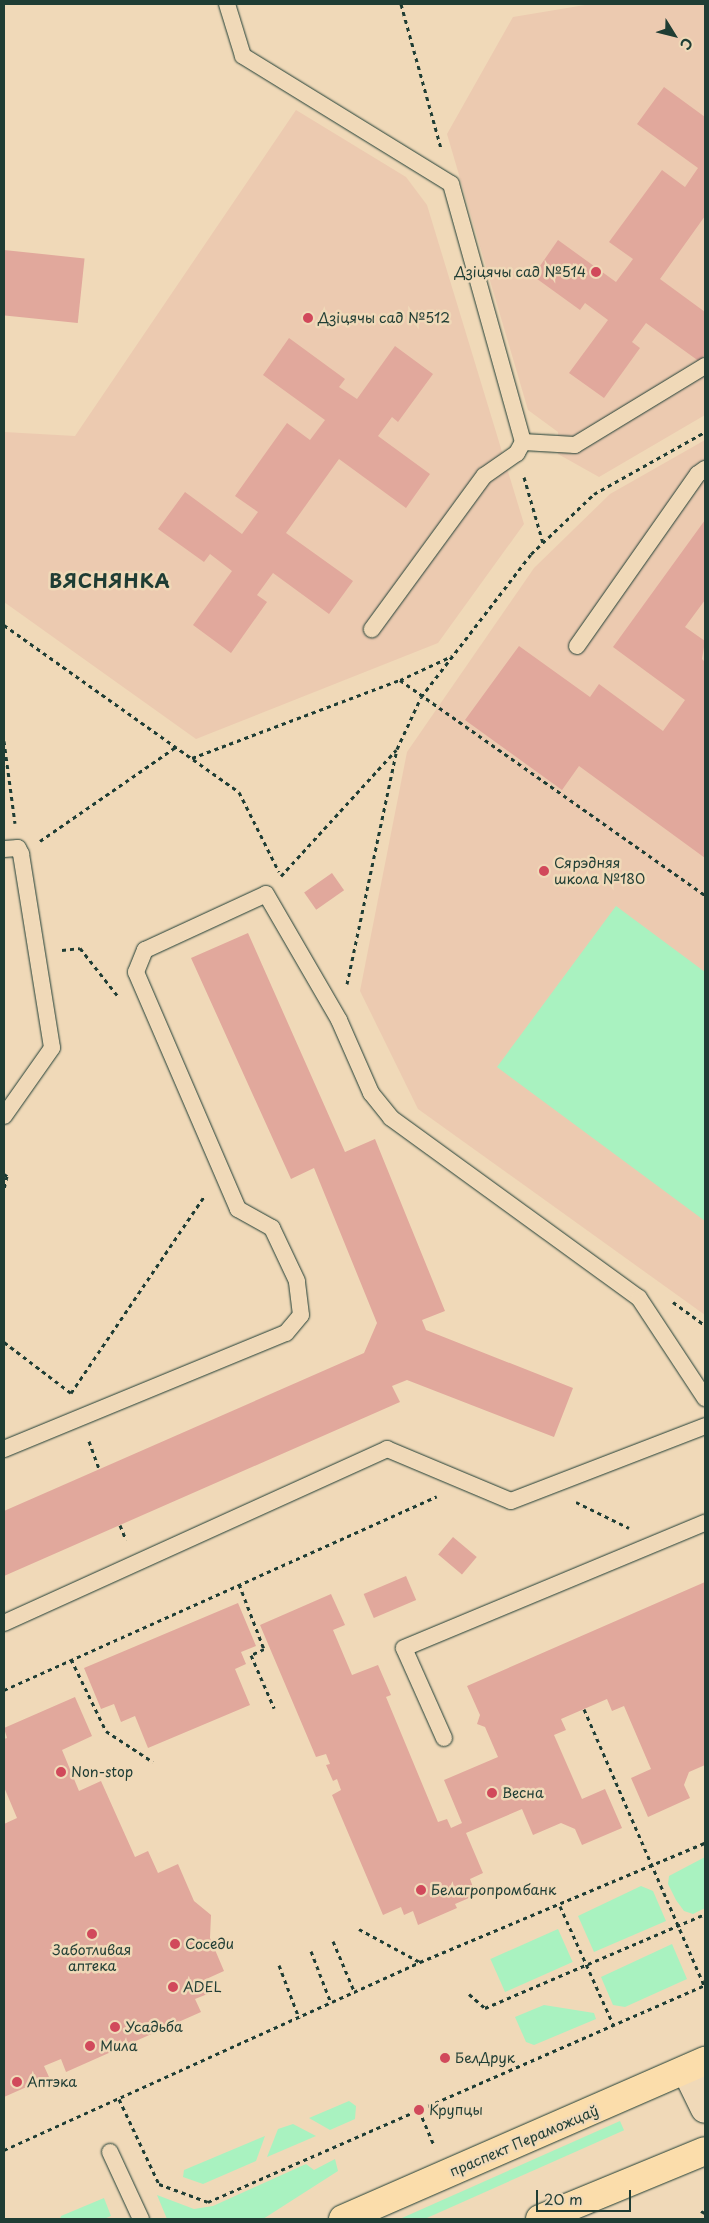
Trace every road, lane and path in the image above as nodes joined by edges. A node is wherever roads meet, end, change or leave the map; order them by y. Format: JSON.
{"nodes":[{"id":1,"x":227,"y":4,"type":"edge"},
{"id":2,"x":705,"y":366,"type":"edge"},
{"id":3,"x":705,"y":432,"type":"edge"},
{"id":4,"x":523,"y":442,"type":"junction"},
{"id":5,"x":705,"y":469,"type":"edge"},
{"id":6,"x":4,"y":625,"type":"edge"},
{"id":7,"x":372,"y":629,"type":"dead end"},
{"id":8,"x":577,"y":646,"type":"dead end"},
{"id":9,"x":454,"y":655,"type":"junction"},
{"id":10,"x":400,"y":680,"type":"junction"},
{"id":11,"x":421,"y":697,"type":"junction"},
{"id":12,"x":4,"y":740,"type":"edge"},
{"id":13,"x":176,"y":747,"type":"junction"},
{"id":14,"x":397,"y":749,"type":"junction"},
{"id":15,"x":192,"y":758,"type":"junction"},
{"id":16,"x":14,"y":850,"type":"edge"},
{"id":17,"x":281,"y":876,"type":"junction"},
{"id":18,"x":285,"y":885,"type":"dead end"},
{"id":19,"x":705,"y":895,"type":"edge"},
{"id":20,"x":80,"y":948,"type":"dead end"},
{"id":21,"x":118,"y":996,"type":"dead end"},
{"id":22,"x":339,"y":1020,"type":"junction"},
{"id":23,"x":4,"y":1116,"type":"edge"},
{"id":24,"x":221,"y":1171,"type":"junction"},
{"id":25,"x":4,"y":1174,"type":"edge"},
{"id":26,"x":4,"y":1189,"type":"edge"},
{"id":27,"x":4,"y":1342,"type":"edge"},
{"id":28,"x":705,"y":1398,"type":"edge"},
{"id":29,"x":705,"y":1426,"type":"edge"},
{"id":30,"x":4,"y":1449,"type":"edge"},
{"id":31,"x":466,"y":1482,"type":"junction"},
{"id":32,"x":546,"y":1488,"type":"junction"},
{"id":33,"x":705,"y":1523,"type":"edge"},
{"id":34,"x":660,"y":1543,"type":"junction"},
{"id":35,"x":239,"y":1584,"type":"junction"},
{"id":36,"x":4,"y":1623,"type":"edge"},
{"id":37,"x":71,"y":1659,"type":"junction"},
{"id":38,"x":4,"y":1690,"type":"edge"},
{"id":39,"x":274,"y":1708,"type":"dead end"},
{"id":40,"x":584,"y":1709,"type":"dead end"},
{"id":41,"x":444,"y":1738,"type":"dead end"},
{"id":42,"x":153,"y":1762,"type":"dead end"},
{"id":43,"x":705,"y":1843,"type":"edge"},
{"id":44,"x":653,"y":1868,"type":"junction"},
{"id":45,"x":560,"y":1906,"type":"junction"},
{"id":46,"x":705,"y":1914,"type":"edge"},
{"id":47,"x":678,"y":1926,"type":"junction"},
{"id":48,"x":359,"y":1929,"type":"dead end"},
{"id":49,"x":333,"y":1941,"type":"dead end"},
{"id":50,"x":310,"y":1951,"type":"dead end"},
{"id":51,"x":420,"y":1962,"type":"junction"},
{"id":52,"x":586,"y":1964,"type":"junction"},
{"id":53,"x":279,"y":1965,"type":"dead end"},
{"id":54,"x":705,"y":1985,"type":"edge"},
{"id":55,"x":355,"y":1993,"type":"junction"},
{"id":56,"x":469,"y":1994,"type":"dead end"},
{"id":57,"x":332,"y":2003,"type":"junction"},
{"id":58,"x":299,"y":2019,"type":"junction"},
{"id":59,"x":613,"y":2024,"type":"junction"},
{"id":60,"x":696,"y":2066,"type":"edge"},
{"id":61,"x":119,"y":2099,"type":"junction"},
{"id":62,"x":705,"y":2109,"type":"edge"},
{"id":63,"x":419,"y":2110,"type":"junction"},
{"id":64,"x":4,"y":2150,"type":"edge"},
{"id":65,"x":705,"y":2150,"type":"edge"},
{"id":66,"x":110,"y":2152,"type":"dead end"},
{"id":67,"x":445,"y":2175,"type":"junction"},
{"id":68,"x":701,"y":2211,"type":"dead end"},
{"id":69,"x":705,"y":2213,"type":"edge"},
{"id":70,"x":141,"y":2219,"type":"edge"},
{"id":71,"x":343,"y":2219,"type":"edge"},
{"id":72,"x":540,"y":2219,"type":"edge"}],
"edges":[{"from":1,"to":4,"type":"lane"},
{"from":2,"to":4,"type":"lane"},
{"from":3,"to":9,"type":"path"},
{"from":4,"to":7,"type":"lane"},
{"from":5,"to":8,"type":"lane"},
{"from":6,"to":13,"type":"path"},
{"from":9,"to":10,"type":"path"},
{"from":9,"to":11,"type":"path"},
{"from":10,"to":11,"type":"path"},
{"from":10,"to":15,"type":"path"},
{"from":11,"to":14,"type":"path"},
{"from":11,"to":19,"type":"path"},
{"from":12,"to":16,"type":"path"},
{"from":13,"to":15,"type":"path"},
{"from":13,"to":16,"type":"path"},
{"from":14,"to":17,"type":"path"},
{"from":14,"to":22,"type":"path"},
{"from":15,"to":17,"type":"path"},
{"from":16,"to":23,"type":"lane"},
{"from":17,"to":18,"type":"path"},
{"from":20,"to":21,"type":"path"},
{"from":22,"to":24,"type":"lane"},
{"from":22,"to":28,"type":"lane"},
{"from":24,"to":27,"type":"path"},
{"from":24,"to":30,"type":"lane"},
{"from":25,"to":26,"type":"path"},
{"from":29,"to":32,"type":"lane"},
{"from":31,"to":32,"type":"lane"},
{"from":31,"to":35,"type":"path"},
{"from":31,"to":36,"type":"lane"},
{"from":32,"to":34,"type":"path"},
{"from":33,"to":34,"type":"lane"},
{"from":34,"to":41,"type":"lane"},
{"from":35,"to":37,"type":"path"},
{"from":35,"to":39,"type":"path"},
{"from":37,"to":38,"type":"path"},
{"from":37,"to":42,"type":"path"},
{"from":40,"to":44,"type":"path"},
{"from":43,"to":44,"type":"path"},
{"from":44,"to":45,"type":"path"},
{"from":44,"to":47,"type":"path"},
{"from":45,"to":51,"type":"path"},
{"from":45,"to":52,"type":"path"},
{"from":46,"to":47,"type":"path"},
{"from":47,"to":52,"type":"path"},
{"from":47,"to":54,"type":"path"},
{"from":48,"to":51,"type":"path"},
{"from":49,"to":55,"type":"path"},
{"from":50,"to":57,"type":"path"},
{"from":51,"to":55,"type":"path"},
{"from":52,"to":56,"type":"path"},
{"from":52,"to":59,"type":"path"},
{"from":53,"to":58,"type":"path"},
{"from":54,"to":59,"type":"path"},
{"from":55,"to":57,"type":"path"},
{"from":57,"to":58,"type":"path"},
{"from":58,"to":61,"type":"path"},
{"from":59,"to":63,"type":"path"},
{"from":60,"to":62,"type":"street"},
{"from":60,"to":67,"type":"main road","name":"праспект Пераможцаў"},
{"from":61,"to":63,"type":"path"},
{"from":61,"to":64,"type":"path"},
{"from":63,"to":67,"type":"path"},
{"from":65,"to":72,"type":"main road"},
{"from":66,"to":70,"type":"lane"},
{"from":67,"to":71,"type":"main road","name":"праспект Пераможцаў"},
{"from":68,"to":69,"type":"path"}]}
